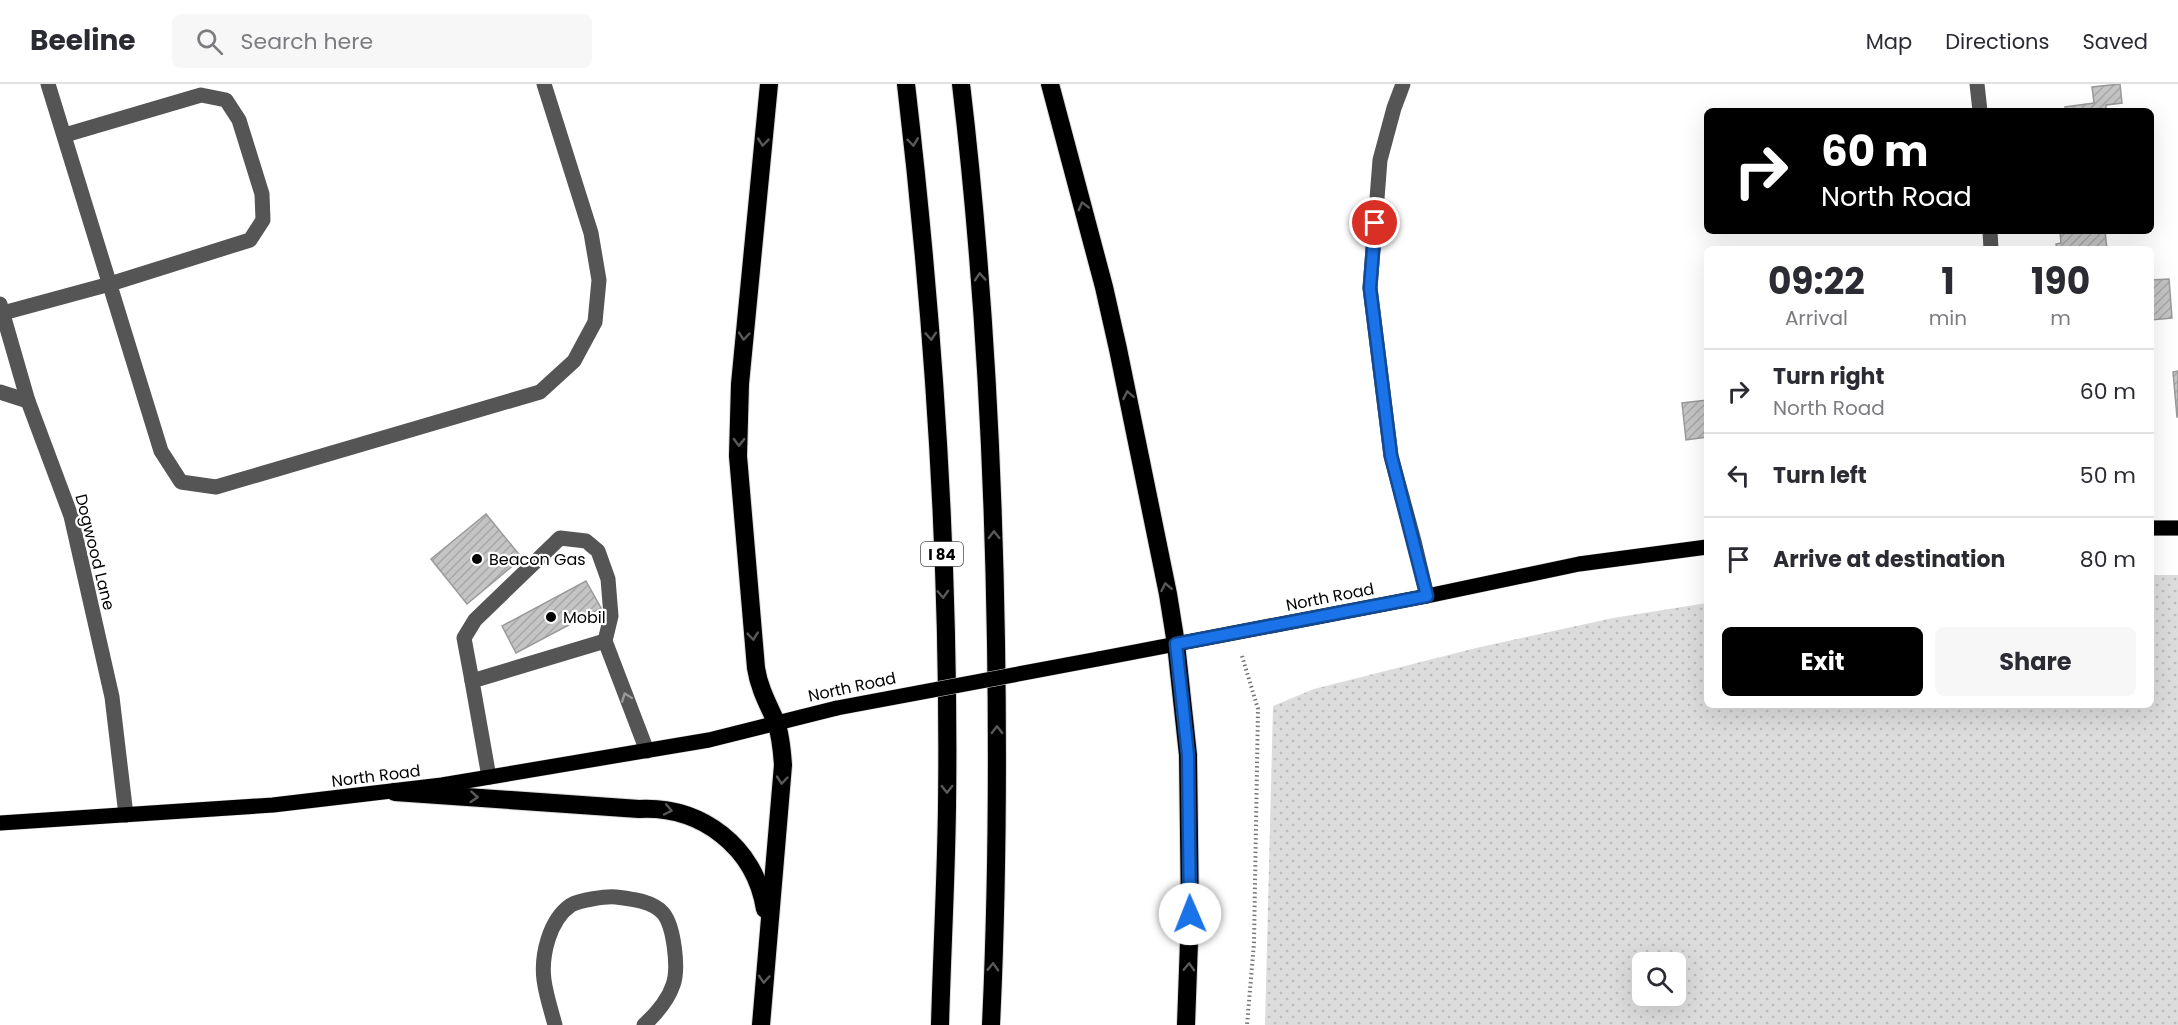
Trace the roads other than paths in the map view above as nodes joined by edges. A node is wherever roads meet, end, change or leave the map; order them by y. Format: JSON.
{"nodes":[{"id":1,"x":48,"y":84,"type":"edge"},
{"id":2,"x":544,"y":84,"type":"edge"},
{"id":3,"x":769,"y":84,"type":"edge"},
{"id":4,"x":906,"y":84,"type":"edge"},
{"id":5,"x":961,"y":84,"type":"edge"},
{"id":6,"x":1050,"y":84,"type":"edge"},
{"id":7,"x":1403,"y":84,"type":"edge"},
{"id":8,"x":1977,"y":84,"type":"edge"},
{"id":9,"x":1980,"y":108,"type":"edge"},
{"id":10,"x":65,"y":135,"type":"junction"},
{"id":11,"x":110,"y":284,"type":"junction"},
{"id":12,"x":1,"y":309,"type":"edge"},
{"id":13,"x":0,"y":392,"type":"edge"},
{"id":14,"x":28,"y":401,"type":"junction"},
{"id":15,"x":2154,"y":528,"type":"edge"},
{"id":16,"x":2178,"y":528,"type":"edge"},
{"id":17,"x":1704,"y":547,"type":"edge"},
{"id":18,"x":1427,"y":596,"type":"junction"},
{"id":19,"x":605,"y":641,"type":"junction"},
{"id":20,"x":1176,"y":644,"type":"junction"},
{"id":21,"x":472,"y":681,"type":"junction"},
{"id":22,"x":776,"y":723,"type":"junction"},
{"id":23,"x":647,"y":751,"type":"junction"},
{"id":24,"x":489,"y":777,"type":"junction"},
{"id":25,"x":395,"y":792,"type":"junction"},
{"id":26,"x":126,"y":815,"type":"junction"},
{"id":27,"x":0,"y":824,"type":"edge"},
{"id":28,"x":768,"y":932,"type":"junction"},
{"id":29,"x":555,"y":1025,"type":"edge"},
{"id":30,"x":644,"y":1025,"type":"edge"},
{"id":31,"x":760,"y":1025,"type":"edge"},
{"id":32,"x":940,"y":1025,"type":"edge"},
{"id":33,"x":991,"y":1025,"type":"edge"},
{"id":34,"x":1186,"y":1025,"type":"edge"}],
"edges":[{"from":1,"to":10,"type":"street"},
{"from":2,"to":11,"type":"street"},
{"from":3,"to":22,"type":"highway","one_way":true},
{"from":4,"to":32,"type":"highway","number":"I 84","one_way":true},
{"from":33,"to":5,"type":"highway","one_way":true},
{"from":20,"to":6,"type":"highway","one_way":true},
{"from":7,"to":18,"type":"street"},
{"from":8,"to":9,"type":"street"},
{"from":10,"to":11,"type":"street"},
{"from":10,"to":11,"type":"street"},
{"from":11,"to":12,"type":"street"},
{"from":12,"to":14,"type":"street","name":"Dogwood Lane"},
{"from":13,"to":14,"type":"street"},
{"from":14,"to":26,"type":"street","name":"Dogwood Lane"},
{"from":15,"to":16,"type":"main road"},
{"from":17,"to":18,"type":"main road","name":"North Road"},
{"from":18,"to":20,"type":"main road","name":"North Road"},
{"from":19,"to":21,"type":"street"},
{"from":19,"to":21,"type":"street"},
{"from":23,"to":19,"type":"street","one_way":true},
{"from":20,"to":22,"type":"main road","name":"North Road","bridge":true},
{"from":34,"to":20,"type":"highway","one_way":true},
{"from":21,"to":24,"type":"street"},
{"from":22,"to":23,"type":"main road","name":"North Road"},
{"from":22,"to":28,"type":"highway","one_way":true},
{"from":23,"to":24,"type":"main road","name":"North Road"},
{"from":24,"to":25,"type":"main road","name":"North Road"},
{"from":25,"to":26,"type":"main road","name":"North Road"},
{"from":25,"to":28,"type":"highway","one_way":true},
{"from":26,"to":27,"type":"main road","name":"North Road"},
{"from":28,"to":31,"type":"highway","one_way":true},
{"from":29,"to":30,"type":"street"}]}
